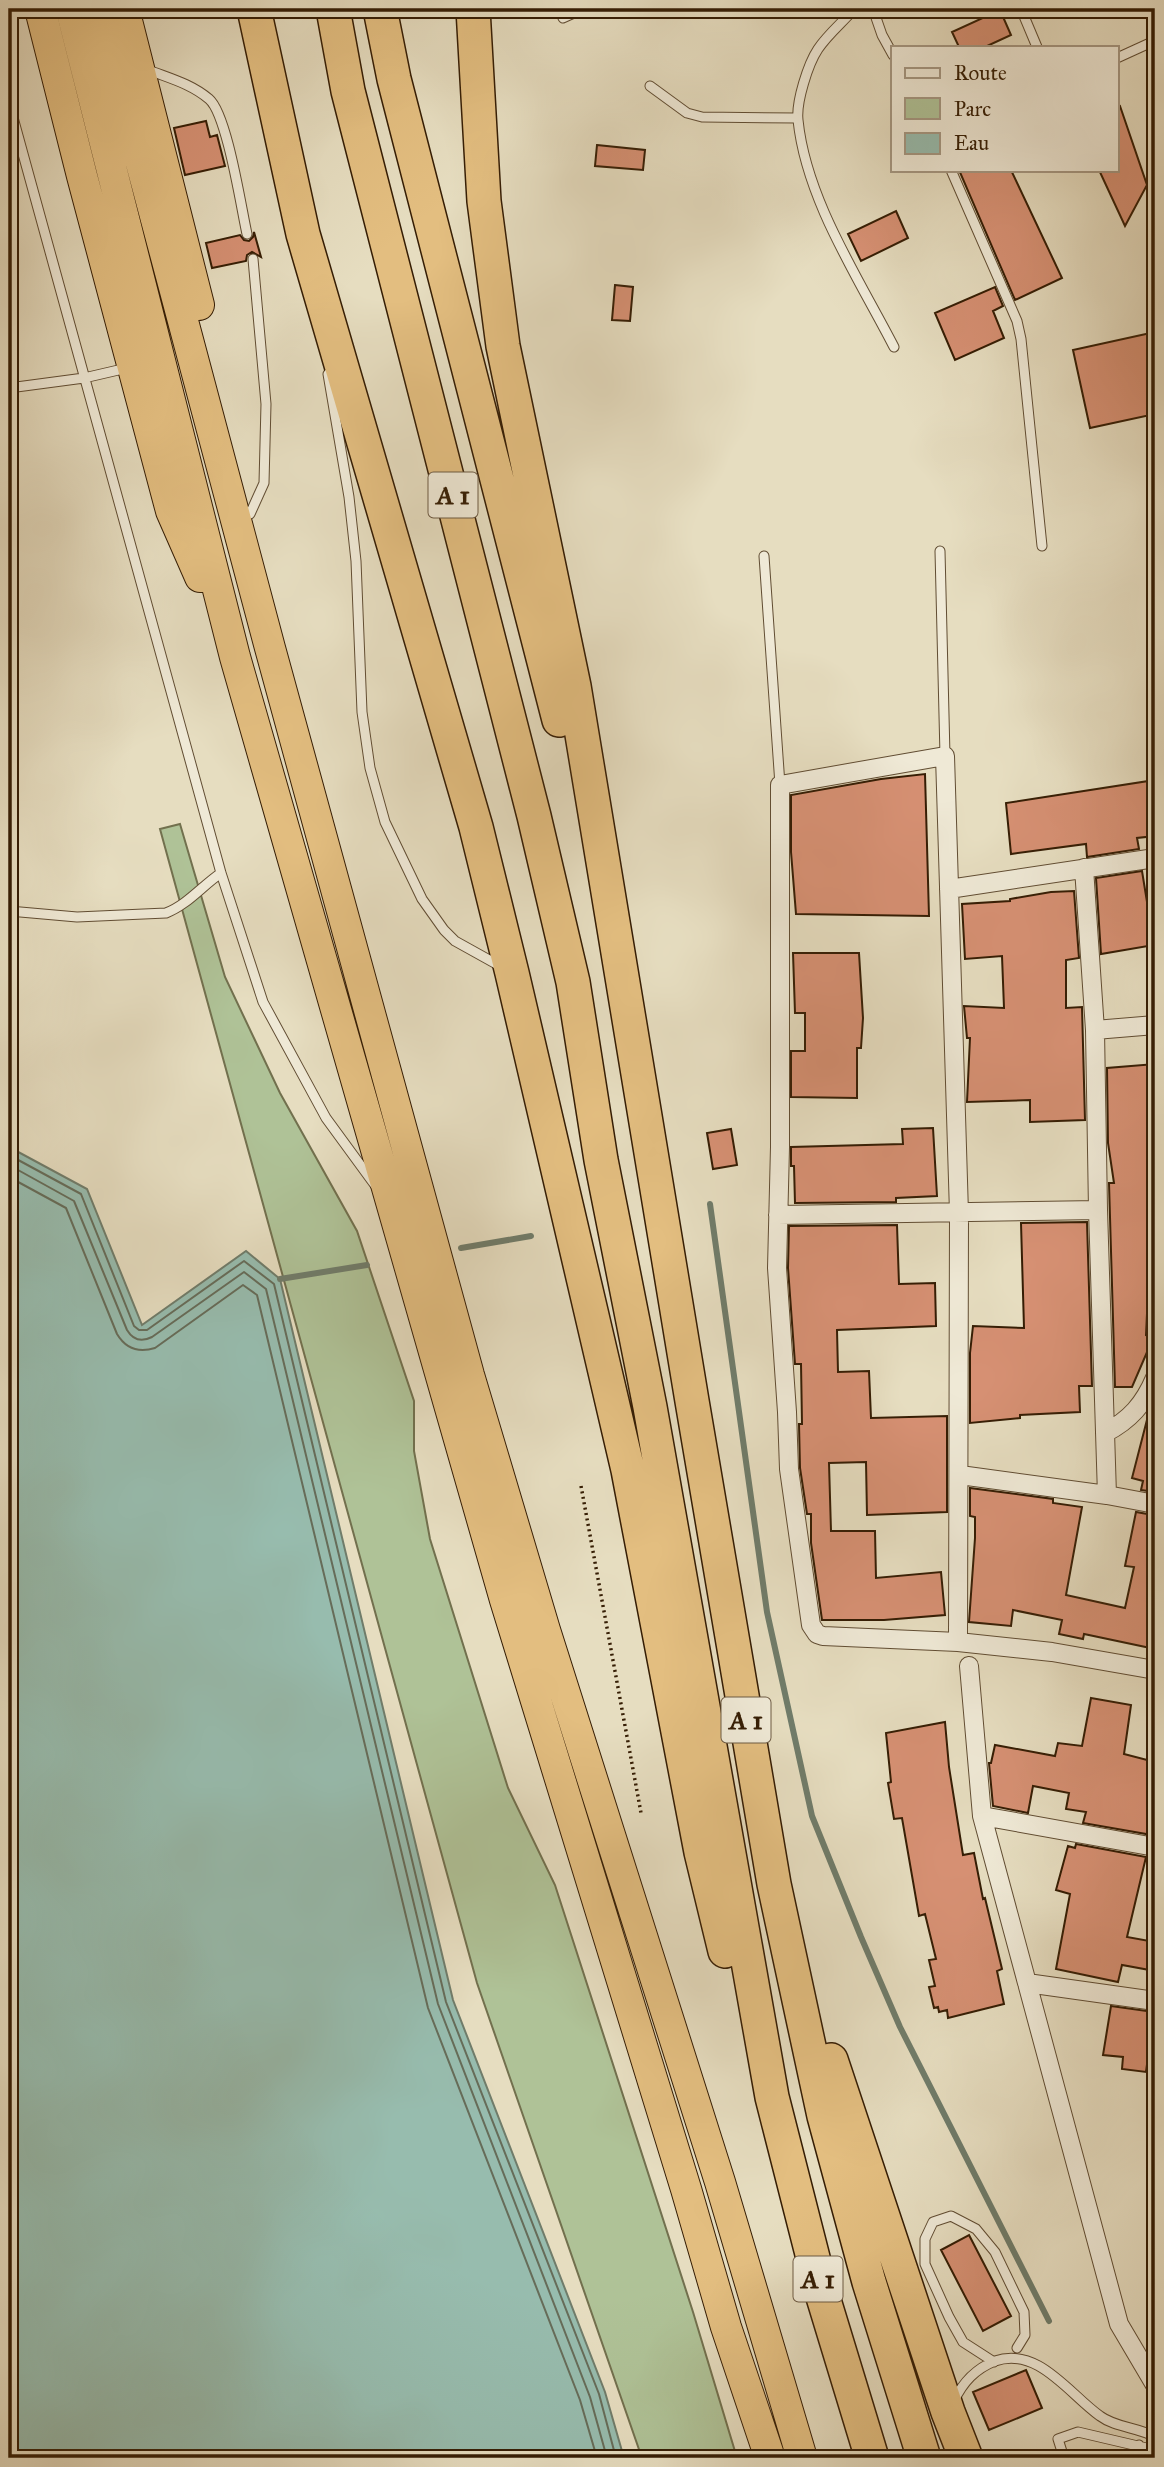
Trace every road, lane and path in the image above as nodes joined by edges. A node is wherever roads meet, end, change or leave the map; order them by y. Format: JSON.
{"nodes":[{"id":1,"x":40,"y":9,"type":"edge"},
{"id":2,"x":71,"y":9,"type":"edge"},
{"id":3,"x":100,"y":9,"type":"edge"},
{"id":4,"x":124,"y":9,"type":"edge"},
{"id":5,"x":254,"y":9,"type":"edge"},
{"id":6,"x":333,"y":9,"type":"edge"},
{"id":7,"x":380,"y":9,"type":"edge"},
{"id":8,"x":473,"y":9,"type":"edge"},
{"id":9,"x":583,"y":9,"type":"edge"},
{"id":10,"x":854,"y":9,"type":"edge"},
{"id":11,"x":873,"y":9,"type":"edge"},
{"id":12,"x":1021,"y":9,"type":"edge"},
{"id":13,"x":563,"y":18,"type":"dead end"},
{"id":14,"x":1155,"y":37,"type":"edge"},
{"id":15,"x":1037,"y":46,"type":"edge"},
{"id":16,"x":891,"y":50,"type":"edge"},
{"id":17,"x":1118,"y":58,"type":"edge"},
{"id":18,"x":138,"y":66,"type":"junction"},
{"id":19,"x":650,"y":86,"type":"dead end"},
{"id":20,"x":9,"y":103,"type":"edge"},
{"id":21,"x":797,"y":118,"type":"junction"},
{"id":22,"x":952,"y":172,"type":"edge"},
{"id":23,"x":247,"y":234,"type":"dead end"},
{"id":24,"x":303,"y":234,"type":"junction"},
{"id":25,"x":253,"y":259,"type":"dead end"},
{"id":26,"x":319,"y":326,"type":"dead end"},
{"id":27,"x":894,"y":346,"type":"dead end"},
{"id":28,"x":326,"y":366,"type":"dead end"},
{"id":29,"x":132,"y":367,"type":"junction"},
{"id":30,"x":84,"y":378,"type":"junction"},
{"id":31,"x":9,"y":388,"type":"edge"},
{"id":32,"x":250,"y":514,"type":"junction"},
{"id":33,"x":1042,"y":546,"type":"dead end"},
{"id":34,"x":940,"y":551,"type":"dead end"},
{"id":35,"x":764,"y":556,"type":"dead end"},
{"id":36,"x":270,"y":648,"type":"junction"},
{"id":37,"x":234,"y":657,"type":"junction"},
{"id":38,"x":945,"y":756,"type":"junction"},
{"id":39,"x":780,"y":785,"type":"junction"},
{"id":40,"x":1155,"y":858,"type":"edge"},
{"id":41,"x":1084,"y":868,"type":"junction"},
{"id":42,"x":221,"y":873,"type":"junction"},
{"id":43,"x":949,"y":889,"type":"junction"},
{"id":44,"x":9,"y":911,"type":"edge"},
{"id":45,"x":620,"y":971,"type":"junction"},
{"id":46,"x":512,"y":973,"type":"junction"},
{"id":47,"x":1155,"y":1025,"type":"edge"},
{"id":48,"x":1095,"y":1030,"type":"junction"},
{"id":49,"x":1098,"y":1210,"type":"junction"},
{"id":50,"x":395,"y":1212,"type":"junction"},
{"id":51,"x":959,"y":1213,"type":"junction"},
{"id":52,"x":778,"y":1215,"type":"junction"},
{"id":53,"x":1155,"y":1378,"type":"edge"},
{"id":54,"x":1105,"y":1433,"type":"junction"},
{"id":55,"x":960,"y":1475,"type":"junction"},
{"id":56,"x":581,"y":1486,"type":"dead end"},
{"id":57,"x":1107,"y":1495,"type":"junction"},
{"id":58,"x":1155,"y":1504,"type":"edge"},
{"id":59,"x":958,"y":1642,"type":"junction"},
{"id":60,"x":969,"y":1666,"type":"dead end"},
{"id":61,"x":1155,"y":1670,"type":"edge"},
{"id":62,"x":642,"y":1813,"type":"dead end"},
{"id":63,"x":982,"y":1816,"type":"junction"},
{"id":64,"x":1155,"y":1847,"type":"edge"},
{"id":65,"x":774,"y":1884,"type":"junction"},
{"id":66,"x":1027,"y":1983,"type":"junction"},
{"id":67,"x":1155,"y":2001,"type":"edge"},
{"id":68,"x":772,"y":2097,"type":"junction"},
{"id":69,"x":1017,"y":2348,"type":"dead end"},
{"id":70,"x":994,"y":2362,"type":"junction"},
{"id":71,"x":1153,"y":2377,"type":"edge"},
{"id":72,"x":948,"y":2412,"type":"junction"},
{"id":73,"x":1125,"y":2428,"type":"junction"},
{"id":74,"x":1155,"y":2437,"type":"edge"},
{"id":75,"x":1139,"y":2445,"type":"junction"},
{"id":76,"x":1155,"y":2450,"type":"edge"},
{"id":77,"x":770,"y":2458,"type":"edge"},
{"id":78,"x":802,"y":2458,"type":"edge"},
{"id":79,"x":872,"y":2458,"type":"edge"},
{"id":80,"x":924,"y":2458,"type":"edge"},
{"id":81,"x":967,"y":2458,"type":"edge"},
{"id":82,"x":1064,"y":2458,"type":"edge"},
{"id":83,"x":1148,"y":2458,"type":"edge"}],
"edges":[{"from":1,"to":29,"type":"highway"},
{"from":2,"to":37,"type":"highway"},
{"from":3,"to":36,"type":"highway"},
{"from":4,"to":18,"type":"highway"},
{"from":5,"to":24,"type":"highway"},
{"from":6,"to":68,"type":"highway","number":"A 1"},
{"from":7,"to":45,"type":"highway","number":"A 1"},
{"from":8,"to":45,"type":"highway"},
{"from":9,"to":13,"type":"lane"},
{"from":10,"to":21,"type":"lane"},
{"from":11,"to":16,"type":"lane"},
{"from":12,"to":15,"type":"lane"},
{"from":14,"to":17,"type":"lane"},
{"from":18,"to":23,"type":"lane"},
{"from":18,"to":32,"type":"highway"},
{"from":19,"to":21,"type":"lane"},
{"from":20,"to":30,"type":"lane"},
{"from":21,"to":27,"type":"lane"},
{"from":22,"to":33,"type":"lane"},
{"from":24,"to":26,"type":"lane"},
{"from":24,"to":46,"type":"highway"},
{"from":25,"to":32,"type":"lane"},
{"from":28,"to":46,"type":"lane"},
{"from":29,"to":30,"type":"lane"},
{"from":29,"to":37,"type":"highway"},
{"from":30,"to":31,"type":"lane"},
{"from":30,"to":42,"type":"lane"},
{"from":32,"to":36,"type":"highway"},
{"from":34,"to":38,"type":"lane"},
{"from":35,"to":39,"type":"lane"},
{"from":36,"to":78,"type":"highway"},
{"from":37,"to":50,"type":"highway"},
{"from":38,"to":39,"type":"street"},
{"from":38,"to":43,"type":"street"},
{"from":39,"to":52,"type":"street"},
{"from":40,"to":41,"type":"street"},
{"from":41,"to":43,"type":"street"},
{"from":41,"to":48,"type":"street"},
{"from":42,"to":44,"type":"lane"},
{"from":42,"to":50,"type":"lane"},
{"from":43,"to":51,"type":"street"},
{"from":45,"to":65,"type":"highway","number":"A 1"},
{"from":46,"to":68,"type":"highway"},
{"from":47,"to":48,"type":"street"},
{"from":48,"to":49,"type":"street"},
{"from":49,"to":51,"type":"street"},
{"from":49,"to":54,"type":"street"},
{"from":50,"to":77,"type":"highway"},
{"from":51,"to":52,"type":"street"},
{"from":51,"to":55,"type":"street"},
{"from":52,"to":59,"type":"street"},
{"from":53,"to":54,"type":"street"},
{"from":54,"to":57,"type":"street"},
{"from":55,"to":57,"type":"street"},
{"from":55,"to":59,"type":"street"},
{"from":56,"to":62,"type":"path"},
{"from":57,"to":58,"type":"street"},
{"from":59,"to":61,"type":"street"},
{"from":60,"to":63,"type":"street"},
{"from":63,"to":64,"type":"street"},
{"from":63,"to":66,"type":"street"},
{"from":65,"to":72,"type":"highway"},
{"from":65,"to":80,"type":"highway","number":"A 1"},
{"from":66,"to":67,"type":"street"},
{"from":66,"to":71,"type":"street"},
{"from":68,"to":79,"type":"highway","number":"A 1"},
{"from":69,"to":70,"type":"lane"},
{"from":70,"to":72,"type":"lane"},
{"from":70,"to":73,"type":"lane"},
{"from":72,"to":81,"type":"highway"},
{"from":73,"to":74,"type":"lane"},
{"from":73,"to":75,"type":"lane"},
{"from":75,"to":76,"type":"lane"},
{"from":75,"to":82,"type":"lane"},
{"from":75,"to":83,"type":"lane"}]}
